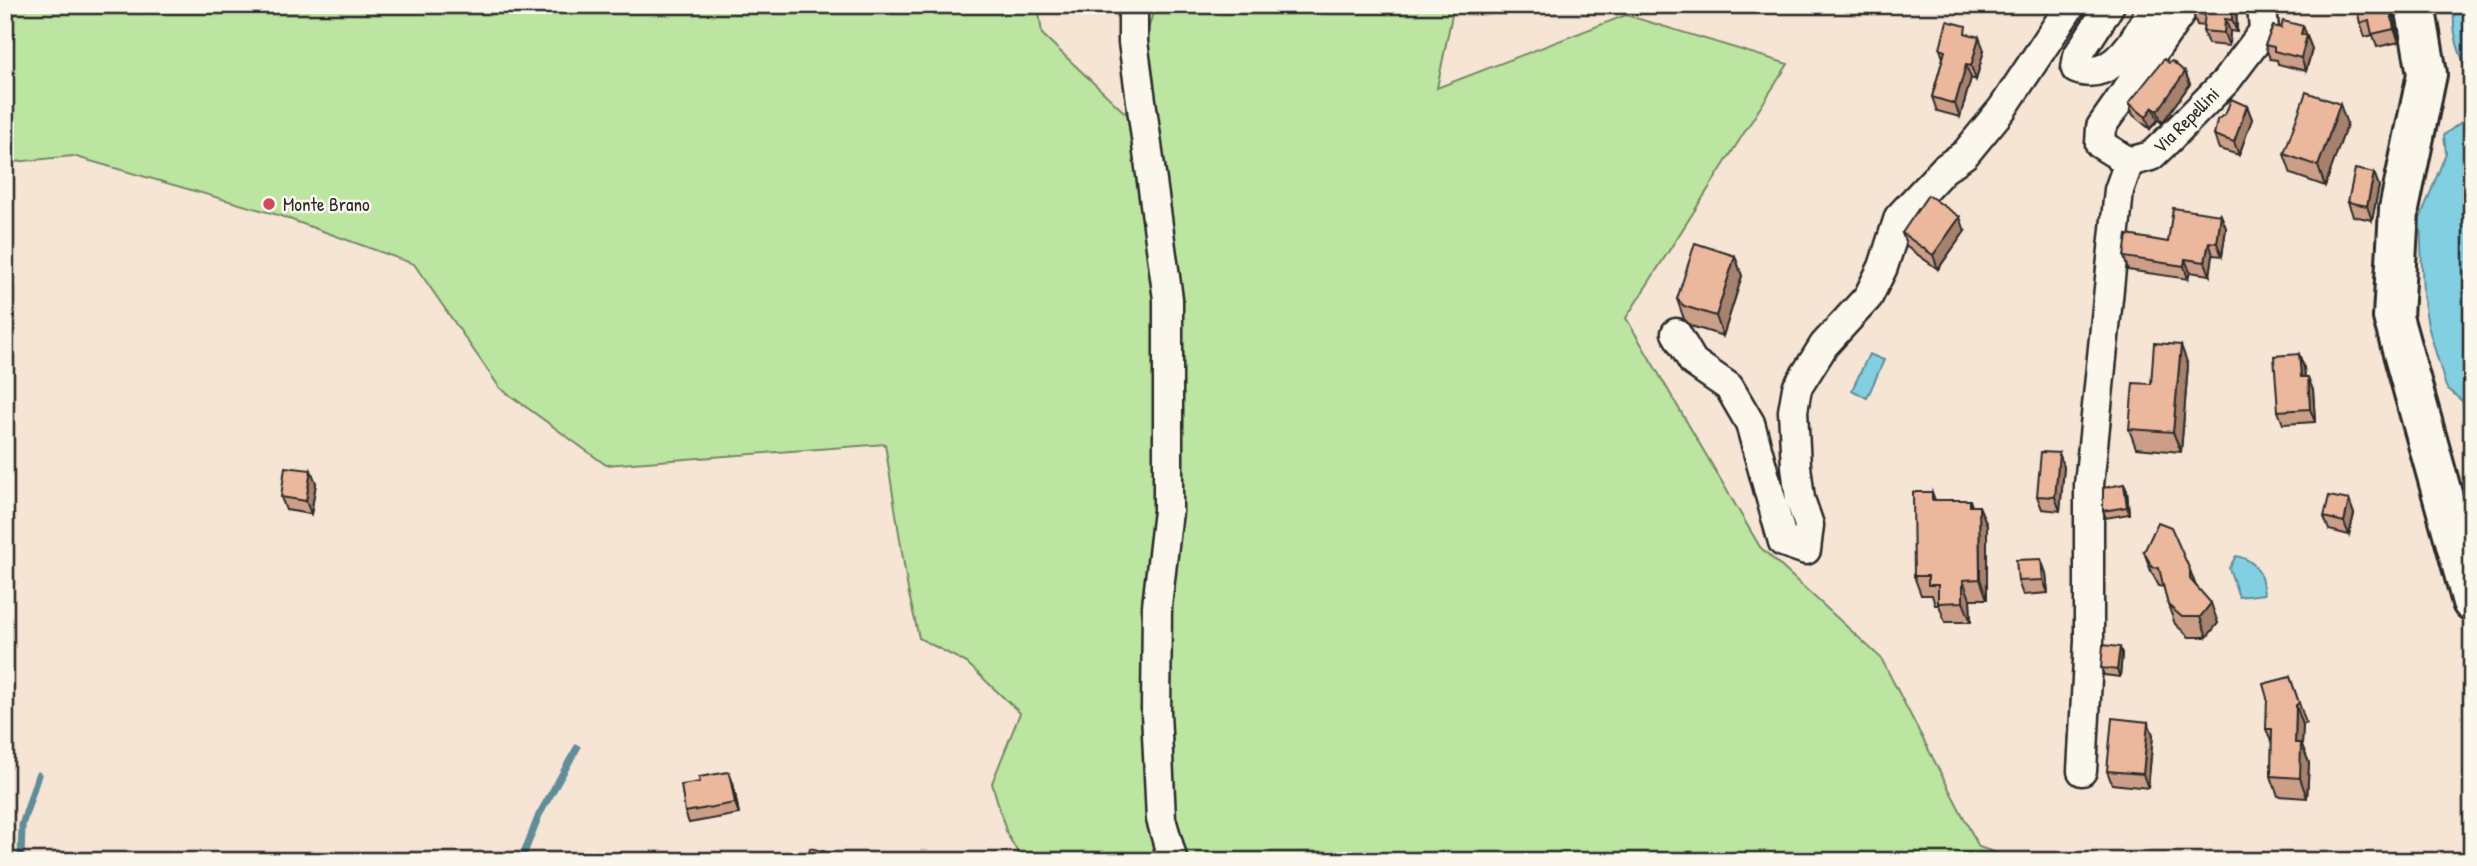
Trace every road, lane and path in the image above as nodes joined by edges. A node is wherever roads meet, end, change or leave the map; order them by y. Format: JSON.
{"nodes":[{"id":1,"x":1133,"y":5,"type":"edge"},
{"id":2,"x":2071,"y":5,"type":"edge"},
{"id":3,"x":2110,"y":5,"type":"edge"},
{"id":4,"x":2152,"y":5,"type":"edge"},
{"id":5,"x":2181,"y":5,"type":"edge"},
{"id":6,"x":2262,"y":5,"type":"edge"},
{"id":7,"x":2415,"y":5,"type":"edge"},
{"id":8,"x":2129,"y":162,"type":"junction"},
{"id":9,"x":1676,"y":333,"type":"dead end"},
{"id":10,"x":2472,"y":602,"type":"edge"},
{"id":11,"x":2082,"y":771,"type":"dead end"},
{"id":12,"x":1172,"y":861,"type":"edge"}],
"edges":[{"from":1,"to":12,"type":"street"},
{"from":2,"to":9,"type":"street"},
{"from":3,"to":4,"type":"street"},
{"from":5,"to":8,"type":"street","name":"Via Repellini"},
{"from":6,"to":8,"type":"street","name":"Via Repellini"},
{"from":7,"to":10,"type":"main road"},
{"from":8,"to":11,"type":"street"}]}
